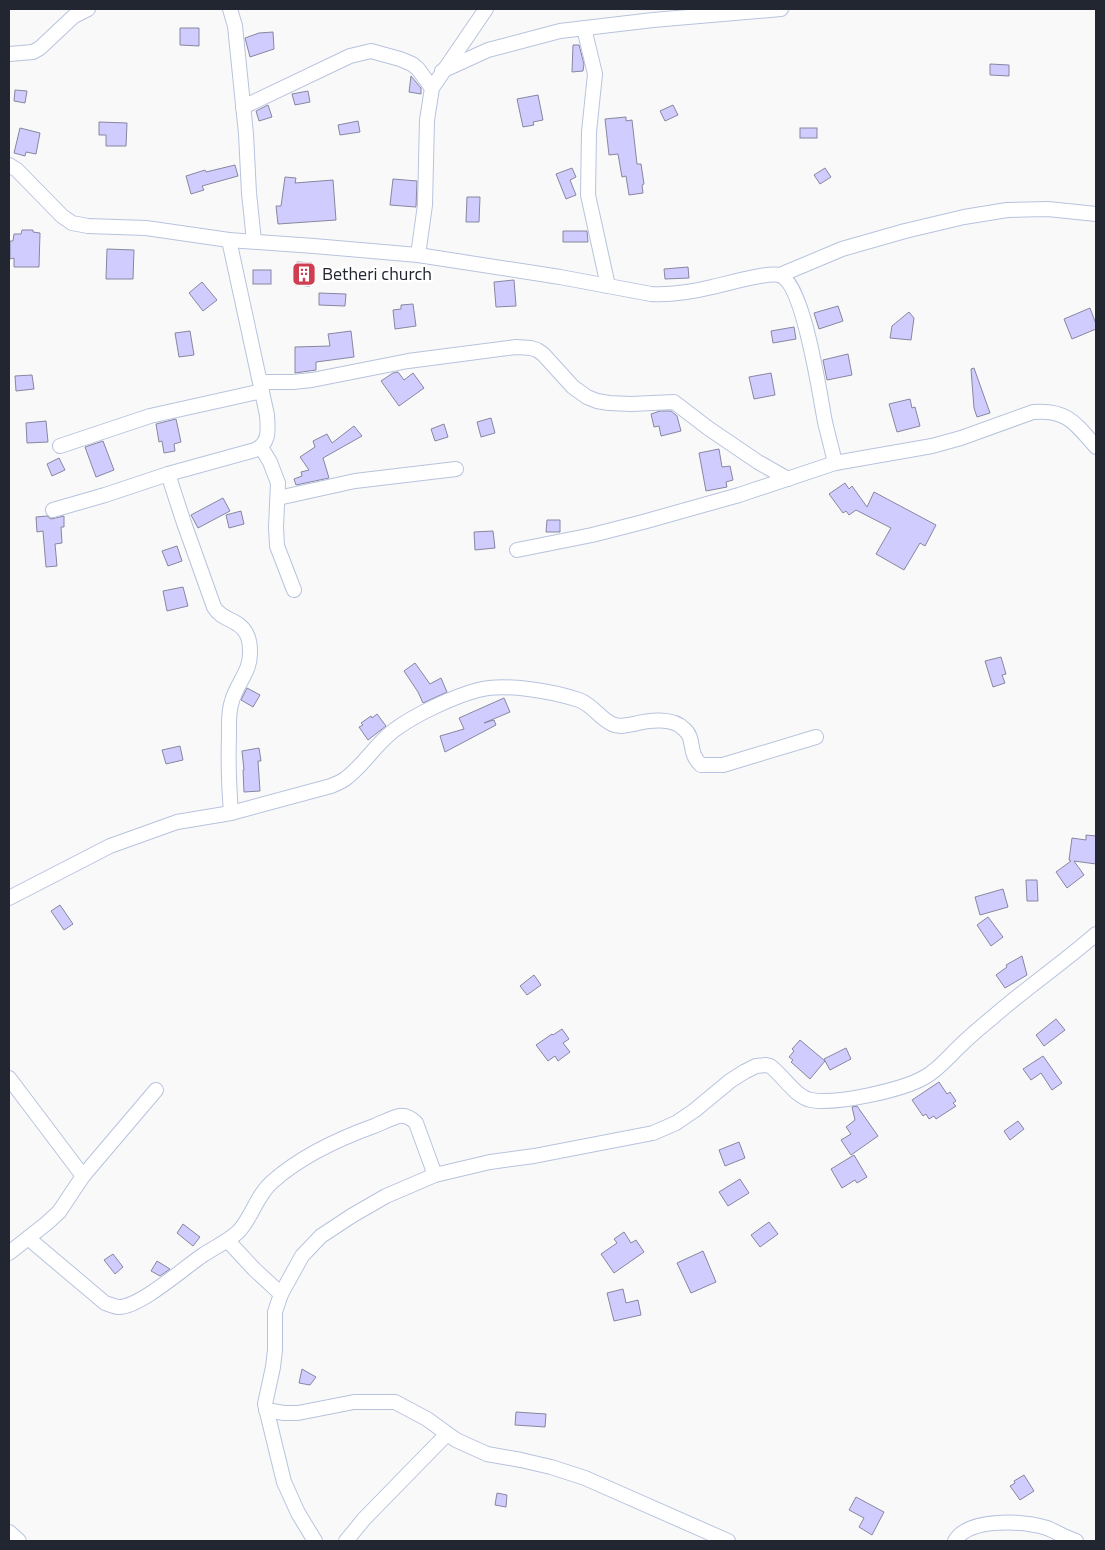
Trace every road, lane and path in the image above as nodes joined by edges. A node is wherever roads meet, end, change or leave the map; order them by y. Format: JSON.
{"nodes":[{"id":1,"x":88,"y":9,"type":"edge"},
{"id":2,"x":230,"y":9,"type":"edge"},
{"id":3,"x":486,"y":9,"type":"edge"},
{"id":4,"x":781,"y":9,"type":"edge"},
{"id":5,"x":653,"y":14,"type":"edge"},
{"id":6,"x":584,"y":28,"type":"junction"},
{"id":7,"x":9,"y":54,"type":"edge"},
{"id":8,"x":442,"y":71,"type":"junction"},
{"id":9,"x":432,"y":88,"type":"junction"},
{"id":10,"x":243,"y":107,"type":"junction"},
{"id":11,"x":10,"y":171,"type":"edge"},
{"id":12,"x":1096,"y":214,"type":"edge"},
{"id":13,"x":229,"y":240,"type":"junction"},
{"id":14,"x":254,"y":242,"type":"junction"},
{"id":15,"x":418,"y":255,"type":"junction"},
{"id":16,"x":780,"y":275,"type":"junction"},
{"id":17,"x":608,"y":286,"type":"junction"},
{"id":18,"x":261,"y":387,"type":"junction"},
{"id":19,"x":60,"y":446,"type":"dead end"},
{"id":20,"x":261,"y":447,"type":"junction"},
{"id":21,"x":1096,"y":447,"type":"edge"},
{"id":22,"x":835,"y":463,"type":"junction"},
{"id":23,"x":456,"y":468,"type":"dead end"},
{"id":24,"x":168,"y":474,"type":"junction"},
{"id":25,"x":788,"y":479,"type":"junction"},
{"id":26,"x":278,"y":498,"type":"junction"},
{"id":27,"x":52,"y":510,"type":"dead end"},
{"id":28,"x":517,"y":550,"type":"dead end"},
{"id":29,"x":294,"y":590,"type":"dead end"},
{"id":30,"x":816,"y":737,"type":"dead end"},
{"id":31,"x":230,"y":813,"type":"junction"},
{"id":32,"x":9,"y":898,"type":"edge"},
{"id":33,"x":1096,"y":934,"type":"edge"},
{"id":34,"x":9,"y":1078,"type":"edge"},
{"id":35,"x":156,"y":1090,"type":"dead end"},
{"id":36,"x":435,"y":1175,"type":"junction"},
{"id":37,"x":84,"y":1176,"type":"junction"},
{"id":38,"x":28,"y":1238,"type":"junction"},
{"id":39,"x":228,"y":1241,"type":"junction"},
{"id":40,"x":9,"y":1253,"type":"edge"},
{"id":41,"x":281,"y":1294,"type":"junction"},
{"id":42,"x":266,"y":1410,"type":"junction"},
{"id":43,"x":447,"y":1434,"type":"junction"},
{"id":44,"x":9,"y":1532,"type":"edge"},
{"id":45,"x":18,"y":1541,"type":"edge"},
{"id":46,"x":315,"y":1541,"type":"edge"},
{"id":47,"x":346,"y":1541,"type":"edge"},
{"id":48,"x":728,"y":1541,"type":"edge"},
{"id":49,"x":955,"y":1541,"type":"edge"},
{"id":50,"x":1076,"y":1541,"type":"edge"}],
"edges":[{"from":1,"to":7,"type":"street"},
{"from":2,"to":10,"type":"street"},
{"from":3,"to":8,"type":"street"},
{"from":4,"to":5,"type":"street"},
{"from":5,"to":6,"type":"street"},
{"from":6,"to":8,"type":"street"},
{"from":6,"to":17,"type":"street"},
{"from":8,"to":9,"type":"street"},
{"from":9,"to":10,"type":"street"},
{"from":9,"to":15,"type":"street"},
{"from":10,"to":14,"type":"street"},
{"from":11,"to":13,"type":"street"},
{"from":12,"to":16,"type":"street"},
{"from":13,"to":14,"type":"street"},
{"from":13,"to":18,"type":"street"},
{"from":14,"to":15,"type":"street"},
{"from":15,"to":17,"type":"street"},
{"from":16,"to":17,"type":"street"},
{"from":16,"to":22,"type":"street"},
{"from":18,"to":19,"type":"street"},
{"from":18,"to":20,"type":"street"},
{"from":18,"to":25,"type":"street"},
{"from":20,"to":24,"type":"street"},
{"from":20,"to":26,"type":"street"},
{"from":21,"to":22,"type":"street"},
{"from":22,"to":25,"type":"street"},
{"from":23,"to":26,"type":"street"},
{"from":24,"to":27,"type":"street"},
{"from":24,"to":31,"type":"street"},
{"from":25,"to":28,"type":"street"},
{"from":26,"to":29,"type":"street"},
{"from":30,"to":31,"type":"street"},
{"from":31,"to":32,"type":"street"},
{"from":33,"to":36,"type":"street"},
{"from":34,"to":37,"type":"street"},
{"from":35,"to":37,"type":"street"},
{"from":36,"to":39,"type":"street"},
{"from":36,"to":41,"type":"street"},
{"from":37,"to":38,"type":"street"},
{"from":38,"to":39,"type":"street"},
{"from":38,"to":40,"type":"street"},
{"from":39,"to":41,"type":"street"},
{"from":41,"to":42,"type":"street"},
{"from":42,"to":43,"type":"street"},
{"from":42,"to":46,"type":"street"},
{"from":43,"to":47,"type":"street"},
{"from":43,"to":48,"type":"street"},
{"from":44,"to":45,"type":"street"},
{"from":49,"to":50,"type":"street"}]}
